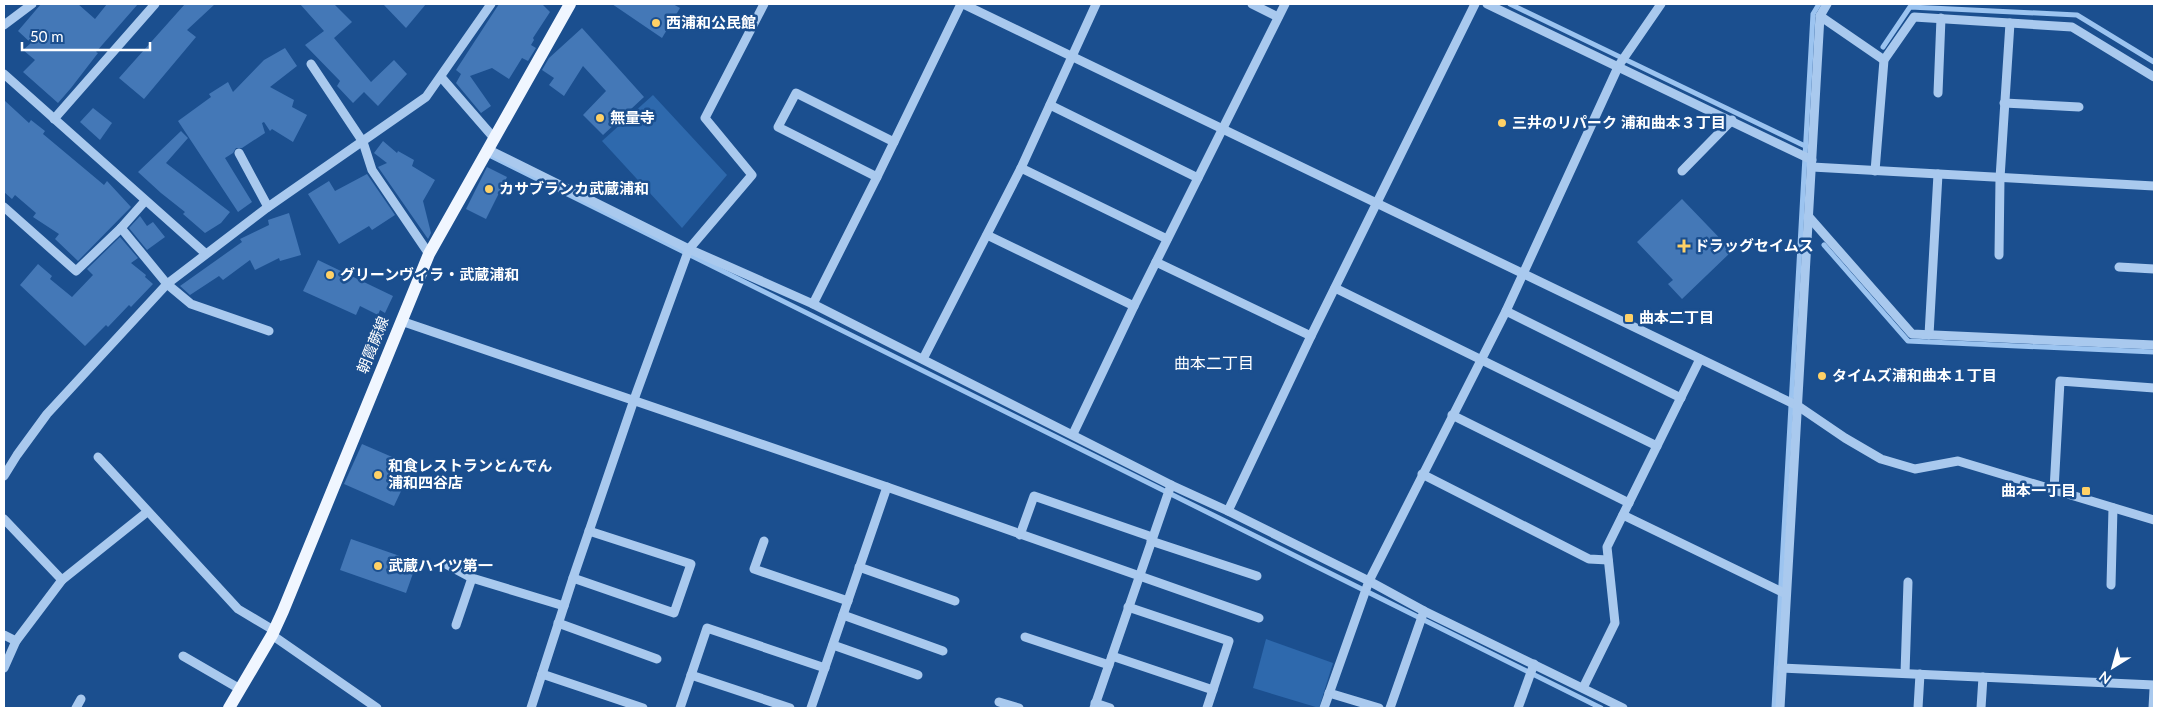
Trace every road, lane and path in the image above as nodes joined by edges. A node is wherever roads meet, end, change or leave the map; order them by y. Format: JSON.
{"nodes":[{"id":1,"x":32,"y":4,"type":"edge"},
{"id":2,"x":155,"y":4,"type":"edge"},
{"id":3,"x":491,"y":4,"type":"edge"},
{"id":4,"x":570,"y":4,"type":"edge"},
{"id":5,"x":764,"y":4,"type":"edge"},
{"id":6,"x":962,"y":4,"type":"edge"},
{"id":7,"x":1096,"y":4,"type":"edge"},
{"id":8,"x":1252,"y":4,"type":"edge"},
{"id":9,"x":1285,"y":4,"type":"edge"},
{"id":10,"x":1475,"y":4,"type":"edge"},
{"id":11,"x":1487,"y":4,"type":"edge"},
{"id":12,"x":1661,"y":4,"type":"edge"},
{"id":13,"x":1827,"y":4,"type":"edge"},
{"id":14,"x":1820,"y":16,"type":"junction"},
{"id":15,"x":1278,"y":17,"type":"junction"},
{"id":16,"x":1941,"y":18,"type":"junction"},
{"id":17,"x":2010,"y":23,"type":"junction"},
{"id":18,"x":4,"y":25,"type":"edge"},
{"id":19,"x":1072,"y":56,"type":"junction"},
{"id":20,"x":1884,"y":60,"type":"junction"},
{"id":21,"x":311,"y":64,"type":"dead end"},
{"id":22,"x":1619,"y":66,"type":"junction"},
{"id":23,"x":4,"y":74,"type":"edge"},
{"id":24,"x":441,"y":77,"type":"junction"},
{"id":25,"x":2154,"y":77,"type":"edge"},
{"id":26,"x":1938,"y":93,"type":"dead end"},
{"id":27,"x":2004,"y":104,"type":"junction"},
{"id":28,"x":1050,"y":105,"type":"junction"},
{"id":29,"x":2079,"y":107,"type":"dead end"},
{"id":30,"x":54,"y":119,"type":"junction"},
{"id":31,"x":1732,"y":120,"type":"junction"},
{"id":32,"x":1224,"y":130,"type":"junction"},
{"id":33,"x":363,"y":142,"type":"junction"},
{"id":34,"x":894,"y":142,"type":"junction"},
{"id":35,"x":490,"y":143,"type":"junction"},
{"id":36,"x":239,"y":153,"type":"dead end"},
{"id":37,"x":1812,"y":163,"type":"junction"},
{"id":38,"x":1021,"y":168,"type":"junction"},
{"id":39,"x":1682,"y":171,"type":"dead end"},
{"id":40,"x":1875,"y":171,"type":"junction"},
{"id":41,"x":1938,"y":174,"type":"junction"},
{"id":42,"x":877,"y":177,"type":"junction"},
{"id":43,"x":1198,"y":178,"type":"junction"},
{"id":44,"x":2000,"y":178,"type":"junction"},
{"id":45,"x":2154,"y":186,"type":"edge"},
{"id":46,"x":145,"y":201,"type":"junction"},
{"id":47,"x":1377,"y":203,"type":"junction"},
{"id":48,"x":4,"y":207,"type":"edge"},
{"id":49,"x":268,"y":207,"type":"junction"},
{"id":50,"x":1809,"y":217,"type":"junction"},
{"id":51,"x":121,"y":228,"type":"junction"},
{"id":52,"x":987,"y":234,"type":"junction"},
{"id":53,"x":1167,"y":239,"type":"junction"},
{"id":54,"x":689,"y":249,"type":"junction"},
{"id":55,"x":205,"y":253,"type":"junction"},
{"id":56,"x":430,"y":254,"type":"junction"},
{"id":57,"x":1999,"y":255,"type":"dead end"},
{"id":58,"x":1156,"y":262,"type":"junction"},
{"id":59,"x":2119,"y":267,"type":"dead end"},
{"id":60,"x":2154,"y":269,"type":"edge"},
{"id":61,"x":1522,"y":274,"type":"junction"},
{"id":62,"x":167,"y":284,"type":"junction"},
{"id":63,"x":1335,"y":288,"type":"junction"},
{"id":64,"x":813,"y":304,"type":"junction"},
{"id":65,"x":1134,"y":306,"type":"junction"},
{"id":66,"x":1506,"y":311,"type":"junction"},
{"id":67,"x":401,"y":321,"type":"junction"},
{"id":68,"x":269,"y":331,"type":"dead end"},
{"id":69,"x":1929,"y":335,"type":"junction"},
{"id":70,"x":1311,"y":336,"type":"junction"},
{"id":71,"x":2154,"y":345,"type":"edge"},
{"id":72,"x":923,"y":359,"type":"junction"},
{"id":73,"x":1481,"y":359,"type":"junction"},
{"id":74,"x":1700,"y":359,"type":"junction"},
{"id":75,"x":2154,"y":388,"type":"edge"},
{"id":76,"x":1681,"y":398,"type":"junction"},
{"id":77,"x":634,"y":401,"type":"junction"},
{"id":78,"x":1798,"y":406,"type":"junction"},
{"id":79,"x":1452,"y":415,"type":"junction"},
{"id":80,"x":1073,"y":434,"type":"junction"},
{"id":81,"x":1657,"y":446,"type":"junction"},
{"id":82,"x":98,"y":457,"type":"dead end"},
{"id":83,"x":1422,"y":474,"type":"junction"},
{"id":84,"x":4,"y":476,"type":"edge"},
{"id":85,"x":1171,"y":484,"type":"junction"},
{"id":86,"x":887,"y":487,"type":"junction"},
{"id":87,"x":2054,"y":490,"type":"junction"},
{"id":88,"x":1629,"y":503,"type":"junction"},
{"id":89,"x":2113,"y":508,"type":"junction"},
{"id":90,"x":1228,"y":511,"type":"junction"},
{"id":91,"x":147,"y":512,"type":"junction"},
{"id":92,"x":1623,"y":516,"type":"junction"},
{"id":93,"x":4,"y":519,"type":"edge"},
{"id":94,"x":2154,"y":520,"type":"edge"},
{"id":95,"x":589,"y":532,"type":"junction"},
{"id":96,"x":1020,"y":535,"type":"junction"},
{"id":97,"x":1152,"y":539,"type":"junction"},
{"id":98,"x":764,"y":541,"type":"dead end"},
{"id":99,"x":1608,"y":560,"type":"junction"},
{"id":100,"x":444,"y":563,"type":"dead end"},
{"id":101,"x":859,"y":567,"type":"junction"},
{"id":102,"x":1257,"y":576,"type":"dead end"},
{"id":103,"x":1139,"y":577,"type":"junction"},
{"id":104,"x":472,"y":578,"type":"junction"},
{"id":105,"x":573,"y":578,"type":"junction"},
{"id":106,"x":62,"y":580,"type":"junction"},
{"id":107,"x":1369,"y":581,"type":"junction"},
{"id":108,"x":1908,"y":582,"type":"dead end"},
{"id":109,"x":2111,"y":586,"type":"dead end"},
{"id":110,"x":1786,"y":594,"type":"junction"},
{"id":111,"x":955,"y":601,"type":"dead end"},
{"id":112,"x":848,"y":602,"type":"junction"},
{"id":113,"x":564,"y":606,"type":"junction"},
{"id":114,"x":1128,"y":607,"type":"junction"},
{"id":115,"x":1424,"y":611,"type":"junction"},
{"id":116,"x":843,"y":615,"type":"junction"},
{"id":117,"x":1259,"y":618,"type":"dead end"},
{"id":118,"x":558,"y":624,"type":"junction"},
{"id":119,"x":456,"y":625,"type":"dead end"},
{"id":120,"x":274,"y":633,"type":"junction"},
{"id":121,"x":4,"y":635,"type":"edge"},
{"id":122,"x":1025,"y":637,"type":"dead end"},
{"id":123,"x":16,"y":641,"type":"junction"},
{"id":124,"x":832,"y":645,"type":"junction"},
{"id":125,"x":943,"y":652,"type":"dead end"},
{"id":126,"x":183,"y":656,"type":"dead end"},
{"id":127,"x":1112,"y":656,"type":"junction"},
{"id":128,"x":658,"y":659,"type":"dead end"},
{"id":129,"x":1534,"y":664,"type":"junction"},
{"id":130,"x":1108,"y":665,"type":"junction"},
{"id":131,"x":4,"y":668,"type":"edge"},
{"id":132,"x":825,"y":668,"type":"junction"},
{"id":133,"x":1781,"y":668,"type":"junction"},
{"id":134,"x":1905,"y":673,"type":"junction"},
{"id":135,"x":542,"y":674,"type":"junction"},
{"id":136,"x":1920,"y":674,"type":"junction"},
{"id":137,"x":691,"y":675,"type":"junction"},
{"id":138,"x":918,"y":675,"type":"dead end"},
{"id":139,"x":1983,"y":677,"type":"junction"},
{"id":140,"x":2154,"y":685,"type":"edge"},
{"id":141,"x":1583,"y":688,"type":"junction"},
{"id":142,"x":240,"y":690,"type":"junction"},
{"id":143,"x":1213,"y":690,"type":"junction"},
{"id":144,"x":2154,"y":690,"type":"edge"},
{"id":145,"x":1329,"y":693,"type":"junction"},
{"id":146,"x":81,"y":699,"type":"dead end"},
{"id":147,"x":1000,"y":702,"type":"dead end"},
{"id":148,"x":1094,"y":706,"type":"edge"},
{"id":149,"x":76,"y":708,"type":"edge"},
{"id":150,"x":229,"y":708,"type":"edge"},
{"id":151,"x":377,"y":708,"type":"edge"},
{"id":152,"x":531,"y":708,"type":"edge"},
{"id":153,"x":643,"y":708,"type":"edge"},
{"id":154,"x":680,"y":708,"type":"edge"},
{"id":155,"x":790,"y":708,"type":"edge"},
{"id":156,"x":811,"y":708,"type":"edge"},
{"id":157,"x":1018,"y":708,"type":"edge"},
{"id":158,"x":1110,"y":708,"type":"edge"},
{"id":159,"x":1207,"y":708,"type":"edge"},
{"id":160,"x":1324,"y":708,"type":"edge"},
{"id":161,"x":1379,"y":708,"type":"edge"},
{"id":162,"x":1390,"y":708,"type":"edge"},
{"id":163,"x":1518,"y":708,"type":"edge"},
{"id":164,"x":1623,"y":708,"type":"edge"},
{"id":165,"x":1780,"y":708,"type":"edge"},
{"id":166,"x":1918,"y":708,"type":"edge"},
{"id":167,"x":1982,"y":708,"type":"edge"},
{"id":168,"x":2153,"y":708,"type":"edge"}],
"edges":[{"from":1,"to":18,"type":"street"},
{"from":2,"to":30,"type":"street"},
{"from":3,"to":24,"type":"street"},
{"from":4,"to":35,"type":"main road","name":"朝霞蕨線"},
{"from":5,"to":54,"type":"street"},
{"from":6,"to":19,"type":"street"},
{"from":6,"to":34,"type":"street"},
{"from":7,"to":19,"type":"street"},
{"from":8,"to":15,"type":"street"},
{"from":9,"to":15,"type":"street"},
{"from":10,"to":47,"type":"street"},
{"from":11,"to":22,"type":"street"},
{"from":12,"to":22,"type":"street"},
{"from":13,"to":14,"type":"street"},
{"from":14,"to":20,"type":"street"},
{"from":14,"to":37,"type":"street"},
{"from":15,"to":32,"type":"street"},
{"from":16,"to":17,"type":"street"},
{"from":16,"to":20,"type":"street"},
{"from":16,"to":26,"type":"street"},
{"from":17,"to":25,"type":"street"},
{"from":17,"to":27,"type":"street"},
{"from":19,"to":28,"type":"street"},
{"from":19,"to":32,"type":"street"},
{"from":20,"to":40,"type":"street"},
{"from":21,"to":33,"type":"street"},
{"from":22,"to":31,"type":"street"},
{"from":22,"to":61,"type":"street"},
{"from":23,"to":30,"type":"street"},
{"from":24,"to":33,"type":"street"},
{"from":24,"to":35,"type":"street"},
{"from":27,"to":29,"type":"street"},
{"from":27,"to":44,"type":"street"},
{"from":28,"to":38,"type":"street"},
{"from":28,"to":43,"type":"street"},
{"from":30,"to":46,"type":"street"},
{"from":31,"to":37,"type":"street"},
{"from":31,"to":39,"type":"street"},
{"from":32,"to":43,"type":"street"},
{"from":32,"to":47,"type":"street"},
{"from":33,"to":49,"type":"street"},
{"from":33,"to":56,"type":"street"},
{"from":34,"to":42,"type":"street"},
{"from":34,"to":42,"type":"street"},
{"from":35,"to":54,"type":"street"},
{"from":35,"to":56,"type":"main road","name":"朝霞蕨線"},
{"from":36,"to":49,"type":"street"},
{"from":37,"to":40,"type":"street"},
{"from":37,"to":50,"type":"street"},
{"from":38,"to":52,"type":"street"},
{"from":38,"to":53,"type":"street"},
{"from":40,"to":41,"type":"street"},
{"from":41,"to":44,"type":"street"},
{"from":41,"to":69,"type":"street"},
{"from":42,"to":64,"type":"street"},
{"from":43,"to":53,"type":"street"},
{"from":44,"to":45,"type":"street"},
{"from":44,"to":57,"type":"street"},
{"from":46,"to":51,"type":"street"},
{"from":46,"to":55,"type":"street"},
{"from":47,"to":61,"type":"street"},
{"from":47,"to":63,"type":"street"},
{"from":48,"to":51,"type":"street"},
{"from":49,"to":55,"type":"street"},
{"from":50,"to":69,"type":"street"},
{"from":50,"to":78,"type":"street"},
{"from":51,"to":62,"type":"street"},
{"from":52,"to":65,"type":"street"},
{"from":52,"to":72,"type":"street"},
{"from":53,"to":58,"type":"street"},
{"from":54,"to":64,"type":"street"},
{"from":54,"to":77,"type":"street"},
{"from":55,"to":62,"type":"street"},
{"from":56,"to":67,"type":"main road","name":"朝霞蕨線"},
{"from":58,"to":65,"type":"street"},
{"from":58,"to":70,"type":"street"},
{"from":59,"to":60,"type":"street"},
{"from":61,"to":66,"type":"street"},
{"from":61,"to":74,"type":"street"},
{"from":62,"to":68,"type":"street"},
{"from":62,"to":84,"type":"street"},
{"from":63,"to":70,"type":"street"},
{"from":63,"to":73,"type":"street"},
{"from":64,"to":72,"type":"street"},
{"from":65,"to":80,"type":"street"},
{"from":66,"to":73,"type":"street"},
{"from":66,"to":76,"type":"street"},
{"from":67,"to":77,"type":"street"},
{"from":67,"to":120,"type":"main road","name":"朝霞蕨線"},
{"from":69,"to":71,"type":"street"},
{"from":70,"to":90,"type":"street"},
{"from":72,"to":80,"type":"street"},
{"from":73,"to":79,"type":"street"},
{"from":73,"to":81,"type":"street"},
{"from":74,"to":76,"type":"street"},
{"from":74,"to":78,"type":"street"},
{"from":75,"to":87,"type":"street"},
{"from":76,"to":81,"type":"street"},
{"from":77,"to":86,"type":"street"},
{"from":77,"to":95,"type":"street"},
{"from":78,"to":87,"type":"street"},
{"from":78,"to":110,"type":"street"},
{"from":79,"to":83,"type":"street"},
{"from":79,"to":88,"type":"street"},
{"from":80,"to":85,"type":"street"},
{"from":81,"to":88,"type":"street"},
{"from":82,"to":91,"type":"street"},
{"from":83,"to":99,"type":"street"},
{"from":83,"to":107,"type":"street"},
{"from":85,"to":90,"type":"street"},
{"from":85,"to":97,"type":"street"},
{"from":86,"to":96,"type":"street"},
{"from":86,"to":101,"type":"street"},
{"from":87,"to":89,"type":"street"},
{"from":88,"to":92,"type":"street"},
{"from":89,"to":94,"type":"street"},
{"from":89,"to":109,"type":"street"},
{"from":90,"to":107,"type":"street"},
{"from":91,"to":106,"type":"street"},
{"from":91,"to":120,"type":"street"},
{"from":92,"to":99,"type":"street"},
{"from":92,"to":110,"type":"street"},
{"from":93,"to":106,"type":"street"},
{"from":95,"to":105,"type":"street"},
{"from":95,"to":105,"type":"street"},
{"from":96,"to":97,"type":"street"},
{"from":96,"to":103,"type":"street"},
{"from":97,"to":102,"type":"street"},
{"from":97,"to":103,"type":"street"},
{"from":98,"to":112,"type":"street"},
{"from":99,"to":141,"type":"street"},
{"from":100,"to":104,"type":"street"},
{"from":101,"to":111,"type":"street"},
{"from":101,"to":112,"type":"street"},
{"from":103,"to":114,"type":"street"},
{"from":103,"to":117,"type":"street"},
{"from":104,"to":113,"type":"street"},
{"from":104,"to":119,"type":"street"},
{"from":105,"to":113,"type":"street"},
{"from":106,"to":123,"type":"street"},
{"from":107,"to":115,"type":"street"},
{"from":107,"to":145,"type":"street"},
{"from":108,"to":134,"type":"street"},
{"from":110,"to":133,"type":"street"},
{"from":112,"to":116,"type":"street"},
{"from":113,"to":118,"type":"street"},
{"from":114,"to":127,"type":"street"},
{"from":114,"to":143,"type":"street"},
{"from":115,"to":129,"type":"street"},
{"from":115,"to":162,"type":"street"},
{"from":116,"to":124,"type":"street"},
{"from":116,"to":125,"type":"street"},
{"from":118,"to":128,"type":"street"},
{"from":118,"to":135,"type":"street"},
{"from":120,"to":142,"type":"main road","name":"朝霞蕨線"},
{"from":120,"to":151,"type":"street"},
{"from":121,"to":123,"type":"street"},
{"from":122,"to":130,"type":"street"},
{"from":123,"to":131,"type":"street"},
{"from":124,"to":132,"type":"street"},
{"from":124,"to":138,"type":"street"},
{"from":126,"to":142,"type":"street"},
{"from":127,"to":130,"type":"street"},
{"from":127,"to":143,"type":"street"},
{"from":129,"to":141,"type":"street"},
{"from":129,"to":163,"type":"street"},
{"from":130,"to":148,"type":"street"},
{"from":132,"to":137,"type":"street"},
{"from":132,"to":156,"type":"street"},
{"from":133,"to":134,"type":"street"},
{"from":133,"to":165,"type":"street"},
{"from":134,"to":136,"type":"street"},
{"from":135,"to":152,"type":"street"},
{"from":135,"to":153,"type":"street"},
{"from":136,"to":139,"type":"street"},
{"from":136,"to":166,"type":"street"},
{"from":137,"to":154,"type":"street"},
{"from":137,"to":155,"type":"street"},
{"from":139,"to":140,"type":"street"},
{"from":139,"to":167,"type":"street"},
{"from":141,"to":164,"type":"street"},
{"from":142,"to":150,"type":"main road","name":"朝霞蕨線"},
{"from":143,"to":159,"type":"street"},
{"from":144,"to":168,"type":"street"},
{"from":145,"to":160,"type":"street"},
{"from":145,"to":161,"type":"street"},
{"from":146,"to":149,"type":"street"},
{"from":147,"to":157,"type":"street"},
{"from":148,"to":158,"type":"street"}]}
